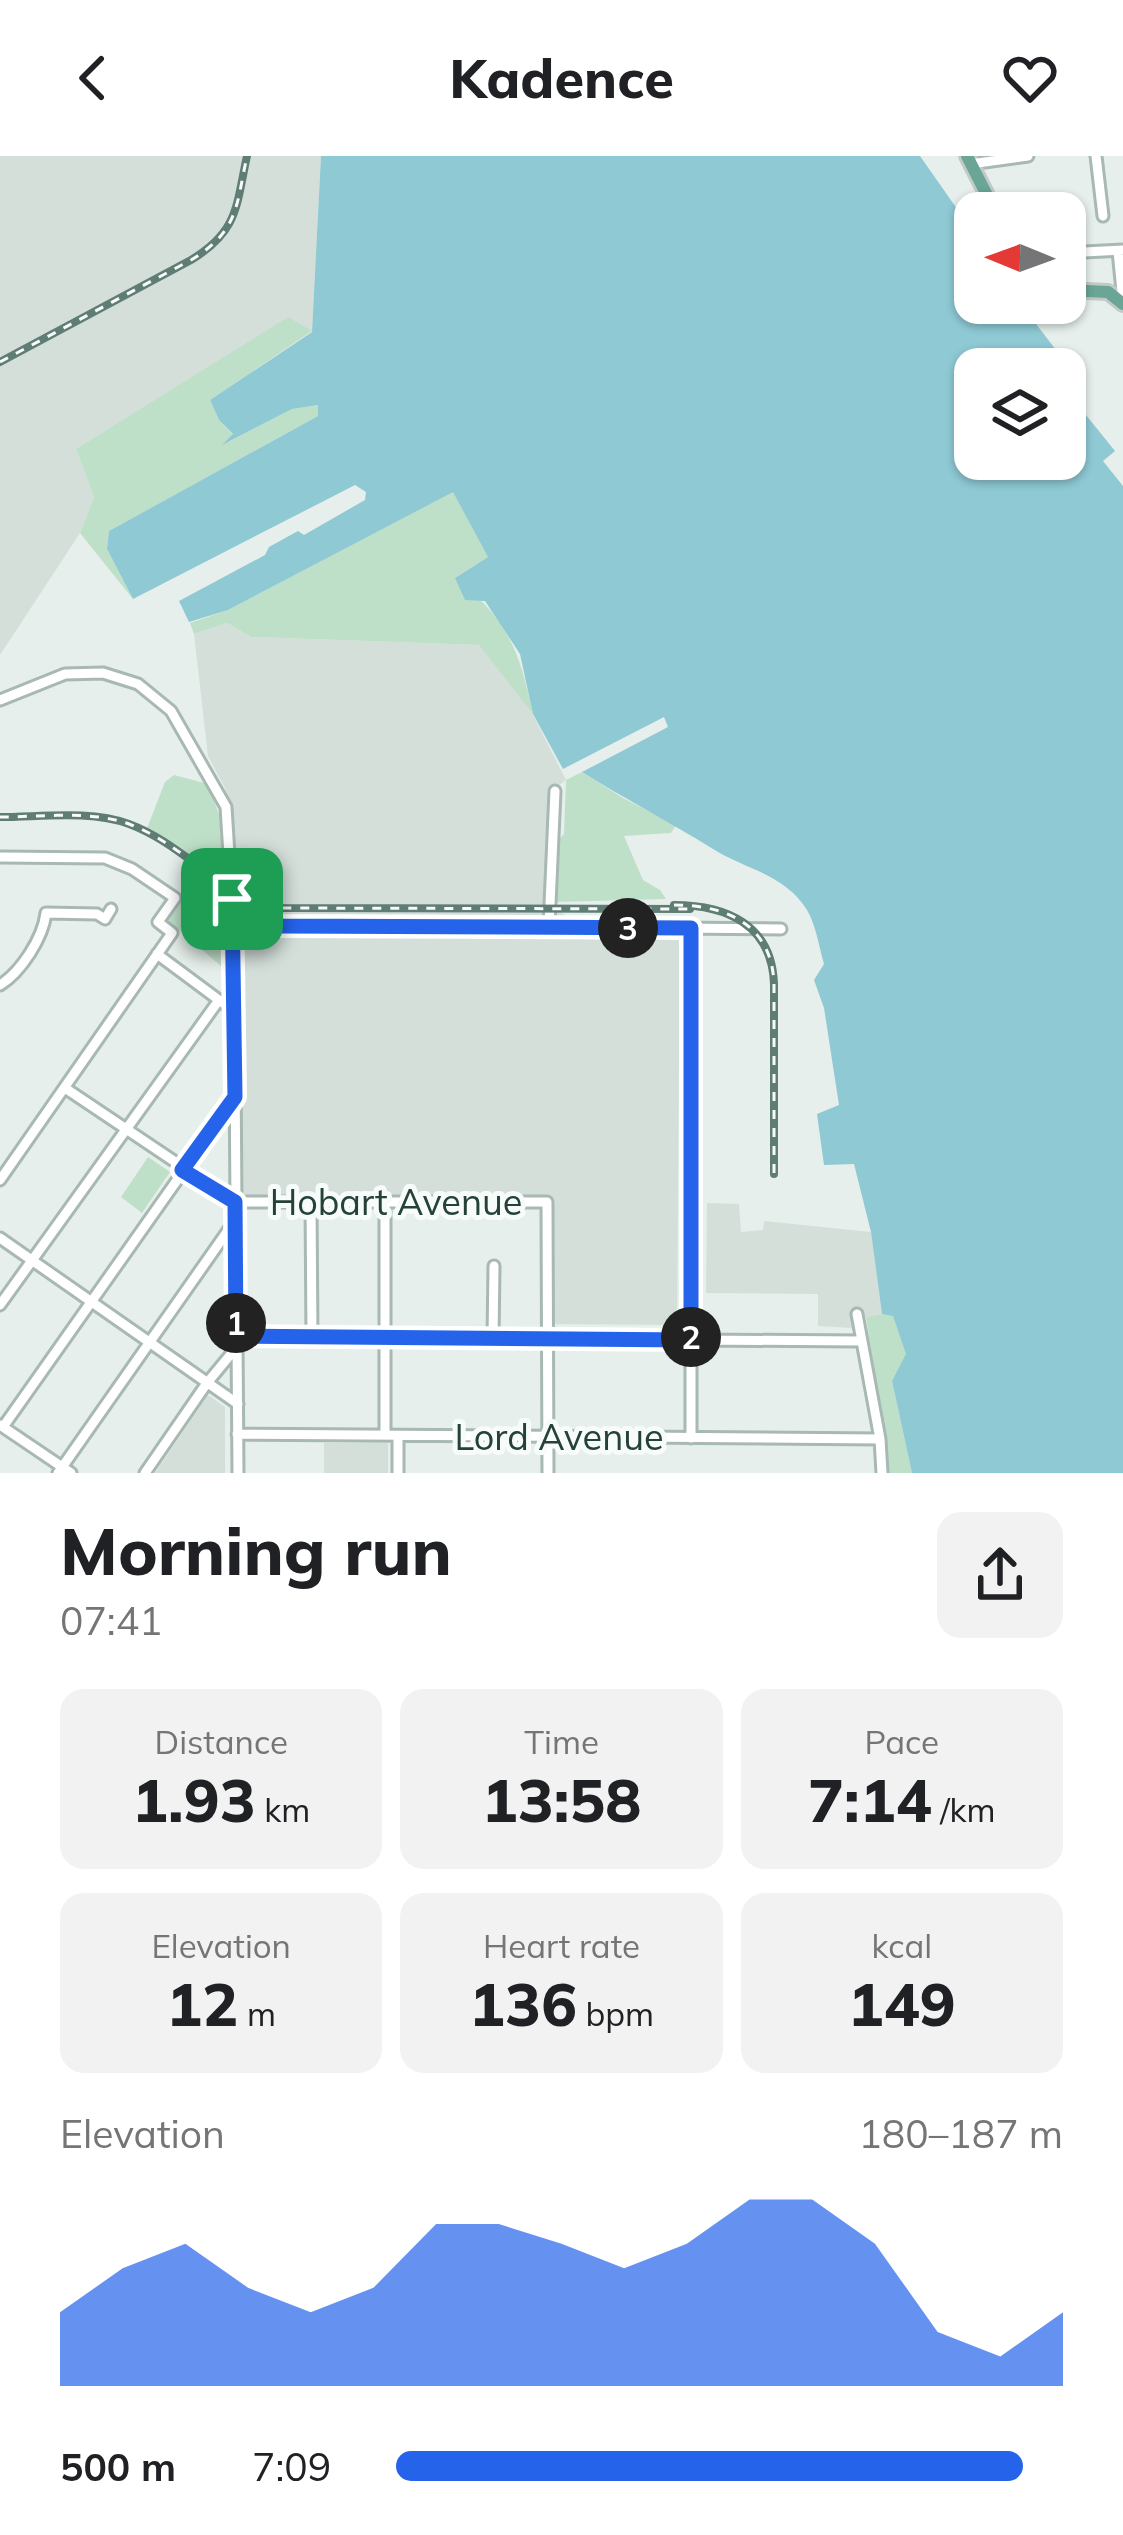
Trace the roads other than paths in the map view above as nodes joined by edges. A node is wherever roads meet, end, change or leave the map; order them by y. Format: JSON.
{"nodes":[{"id":1,"x":1028,"y":156,"type":"edge"},
{"id":2,"x":1096,"y":156,"type":"edge"},
{"id":3,"x":969,"y":160,"type":"edge"},
{"id":4,"x":985,"y":192,"type":"edge"},
{"id":5,"x":1103,"y":216,"type":"dead end"},
{"id":6,"x":1120,"y":250,"type":"edge"},
{"id":7,"x":1086,"y":252,"type":"edge"},
{"id":8,"x":1086,"y":291,"type":"edge"},
{"id":9,"x":1123,"y":302,"type":"edge"},
{"id":10,"x":0,"y":700,"type":"edge"},
{"id":11,"x":555,"y":790,"type":"dead end"},
{"id":12,"x":0,"y":857,"type":"edge"},
{"id":13,"x":232,"y":899,"type":"junction"},
{"id":14,"x":111,"y":909,"type":"dead end"},
{"id":15,"x":549,"y":927,"type":"junction"},
{"id":16,"x":691,"y":928,"type":"junction"},
{"id":17,"x":781,"y":929,"type":"dead end"},
{"id":18,"x":158,"y":954,"type":"junction"},
{"id":19,"x":0,"y":985,"type":"edge"},
{"id":20,"x":219,"y":1000,"type":"junction"},
{"id":21,"x":235,"y":1012,"type":"junction"},
{"id":22,"x":64,"y":1088,"type":"junction"},
{"id":23,"x":235,"y":1097,"type":"junction"},
{"id":24,"x":124,"y":1129,"type":"junction"},
{"id":25,"x":182,"y":1170,"type":"junction"},
{"id":26,"x":0,"y":1180,"type":"edge"},
{"id":27,"x":235,"y":1202,"type":"junction"},
{"id":28,"x":311,"y":1202,"type":"junction"},
{"id":29,"x":385,"y":1202,"type":"junction"},
{"id":30,"x":236,"y":1219,"type":"junction"},
{"id":31,"x":0,"y":1238,"type":"edge"},
{"id":32,"x":32,"y":1261,"type":"junction"},
{"id":33,"x":494,"y":1266,"type":"dead end"},
{"id":34,"x":90,"y":1302,"type":"junction"},
{"id":35,"x":0,"y":1305,"type":"edge"},
{"id":36,"x":857,"y":1314,"type":"dead end"},
{"id":37,"x":312,"y":1337,"type":"junction"},
{"id":38,"x":385,"y":1338,"type":"junction"},
{"id":39,"x":493,"y":1339,"type":"junction"},
{"id":40,"x":548,"y":1339,"type":"junction"},
{"id":41,"x":691,"y":1340,"type":"junction"},
{"id":42,"x":861,"y":1341,"type":"junction"},
{"id":43,"x":236,"y":1342,"type":"junction"},
{"id":44,"x":149,"y":1344,"type":"junction"},
{"id":45,"x":207,"y":1383,"type":"junction"},
{"id":46,"x":238,"y":1404,"type":"junction"},
{"id":47,"x":2,"y":1426,"type":"edge"},
{"id":48,"x":237,"y":1434,"type":"junction"},
{"id":49,"x":385,"y":1435,"type":"junction"},
{"id":50,"x":398,"y":1436,"type":"junction"},
{"id":51,"x":548,"y":1437,"type":"junction"},
{"id":52,"x":691,"y":1438,"type":"junction"},
{"id":53,"x":880,"y":1439,"type":"junction"},
{"id":54,"x":63,"y":1471,"type":"edge"},
{"id":55,"x":146,"y":1473,"type":"edge"},
{"id":56,"x":238,"y":1473,"type":"edge"},
{"id":57,"x":398,"y":1473,"type":"edge"},
{"id":58,"x":548,"y":1473,"type":"edge"},
{"id":59,"x":882,"y":1473,"type":"edge"}],
"edges":[{"from":1,"to":3,"type":"street"},
{"from":2,"to":5,"type":"street"},
{"from":3,"to":4,"type":"main road"},
{"from":6,"to":7,"type":"street"},
{"from":6,"to":9,"type":"street"},
{"from":8,"to":9,"type":"main road"},
{"from":10,"to":13,"type":"street"},
{"from":11,"to":15,"type":"street"},
{"from":12,"to":18,"type":"street"},
{"from":13,"to":15,"type":"street"},
{"from":13,"to":21,"type":"street"},
{"from":14,"to":19,"type":"street"},
{"from":15,"to":16,"type":"street"},
{"from":16,"to":17,"type":"street"},
{"from":16,"to":41,"type":"street"},
{"from":18,"to":20,"type":"street"},
{"from":18,"to":22,"type":"street"},
{"from":20,"to":21,"type":"street"},
{"from":20,"to":24,"type":"street"},
{"from":21,"to":23,"type":"street"},
{"from":22,"to":24,"type":"street","name":"Hobart Avenue"},
{"from":22,"to":26,"type":"street"},
{"from":23,"to":25,"type":"street"},
{"from":23,"to":27,"type":"street"},
{"from":24,"to":25,"type":"street","name":"Hobart Avenue"},
{"from":24,"to":32,"type":"street"},
{"from":25,"to":27,"type":"street","name":"Hobart Avenue"},
{"from":25,"to":34,"type":"street"},
{"from":27,"to":28,"type":"street","name":"Hobart Avenue"},
{"from":27,"to":30,"type":"street"},
{"from":28,"to":29,"type":"street","name":"Hobart Avenue"},
{"from":28,"to":37,"type":"street"},
{"from":29,"to":38,"type":"street"},
{"from":29,"to":40,"type":"street","name":"Hobart Avenue"},
{"from":30,"to":43,"type":"street"},
{"from":30,"to":44,"type":"street"},
{"from":31,"to":32,"type":"street"},
{"from":32,"to":34,"type":"street"},
{"from":32,"to":35,"type":"street"},
{"from":33,"to":39,"type":"street"},
{"from":34,"to":44,"type":"street"},
{"from":34,"to":47,"type":"street"},
{"from":36,"to":42,"type":"street"},
{"from":37,"to":38,"type":"street"},
{"from":37,"to":43,"type":"street"},
{"from":38,"to":39,"type":"street"},
{"from":38,"to":49,"type":"street"},
{"from":39,"to":40,"type":"street"},
{"from":40,"to":41,"type":"street"},
{"from":40,"to":51,"type":"street"},
{"from":41,"to":42,"type":"street"},
{"from":41,"to":52,"type":"street"},
{"from":42,"to":53,"type":"street"},
{"from":43,"to":45,"type":"street"},
{"from":43,"to":46,"type":"street"},
{"from":44,"to":45,"type":"street"},
{"from":44,"to":54,"type":"street"},
{"from":45,"to":46,"type":"street"},
{"from":45,"to":55,"type":"street"},
{"from":46,"to":48,"type":"street"},
{"from":47,"to":54,"type":"street"},
{"from":48,"to":49,"type":"street","name":"Lord Avenue"},
{"from":48,"to":56,"type":"street"},
{"from":49,"to":50,"type":"street","name":"Lord Avenue"},
{"from":50,"to":51,"type":"street","name":"Lord Avenue"},
{"from":50,"to":57,"type":"street"},
{"from":51,"to":52,"type":"street","name":"Lord Avenue"},
{"from":51,"to":58,"type":"street"},
{"from":52,"to":53,"type":"street","name":"Lord Avenue"},
{"from":53,"to":59,"type":"street"}]}
